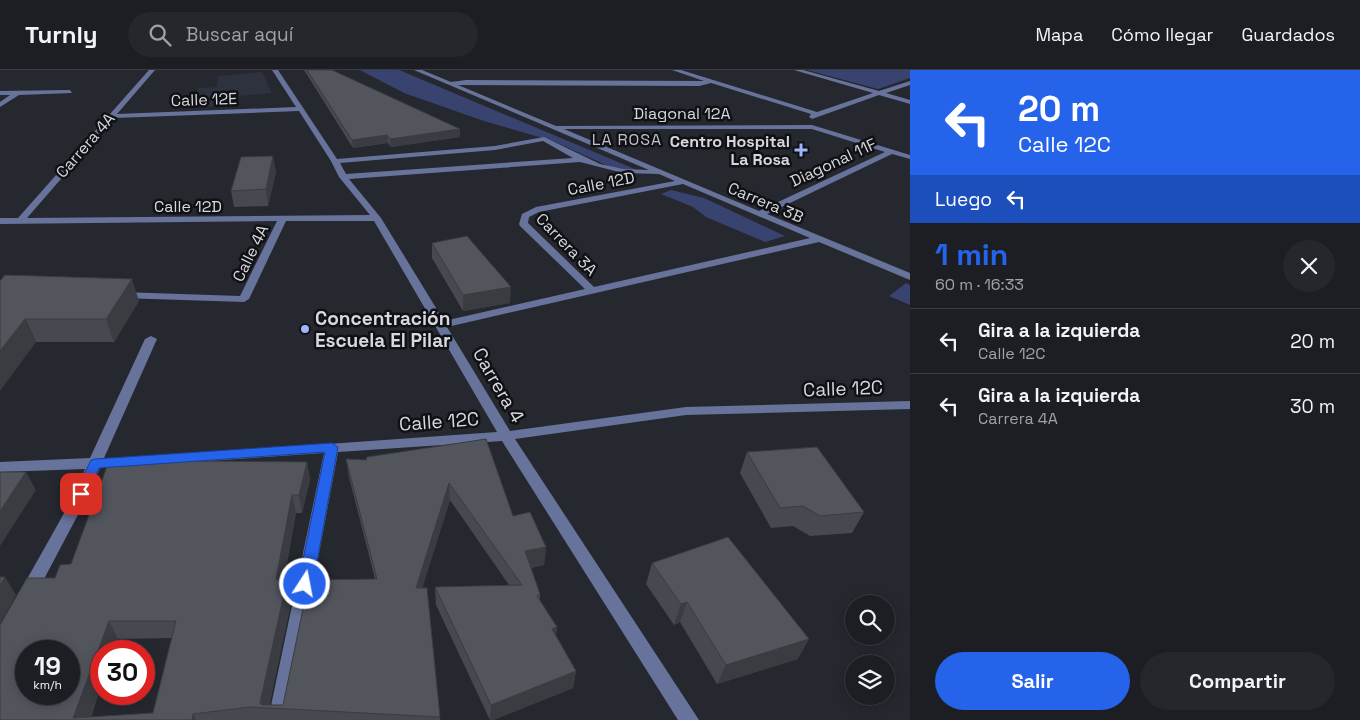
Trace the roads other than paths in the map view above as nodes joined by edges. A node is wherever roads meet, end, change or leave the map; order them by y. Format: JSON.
{"nodes":[{"id":1,"x":152,"y":70,"type":"edge"},
{"id":2,"x":275,"y":70,"type":"edge"},
{"id":3,"x":417,"y":70,"type":"edge"},
{"id":4,"x":675,"y":70,"type":"edge"},
{"id":5,"x":797,"y":70,"type":"edge"},
{"id":6,"x":814,"y":70,"type":"edge"},
{"id":7,"x":805,"y":72,"type":"junction"},
{"id":8,"x":713,"y":81,"type":"junction"},
{"id":9,"x":910,"y":83,"type":"edge"},
{"id":10,"x":450,"y":84,"type":"junction"},
{"id":11,"x":17,"y":92,"type":"junction"},
{"id":12,"x":70,"y":92,"type":"dead end"},
{"id":13,"x":0,"y":93,"type":"edge"},
{"id":14,"x":880,"y":93,"type":"junction"},
{"id":15,"x":910,"y":102,"type":"edge"},
{"id":16,"x":0,"y":106,"type":"edge"},
{"id":17,"x":299,"y":109,"type":"junction"},
{"id":18,"x":817,"y":114,"type":"junction"},
{"id":19,"x":111,"y":116,"type":"junction"},
{"id":20,"x":552,"y":127,"type":"junction"},
{"id":21,"x":812,"y":127,"type":"junction"},
{"id":22,"x":892,"y":151,"type":"junction"},
{"id":23,"x":910,"y":157,"type":"edge"},
{"id":24,"x":578,"y":160,"type":"junction"},
{"id":25,"x":335,"y":161,"type":"junction"},
{"id":26,"x":663,"y":173,"type":"junction"},
{"id":27,"x":343,"y":177,"type":"junction"},
{"id":28,"x":683,"y":182,"type":"junction"},
{"id":29,"x":759,"y":214,"type":"junction"},
{"id":30,"x":525,"y":216,"type":"joint"},
{"id":31,"x":377,"y":218,"type":"junction"},
{"id":32,"x":0,"y":221,"type":"edge"},
{"id":33,"x":20,"y":221,"type":"junction"},
{"id":34,"x":282,"y":221,"type":"junction"},
{"id":35,"x":820,"y":240,"type":"junction"},
{"id":36,"x":910,"y":277,"type":"edge"},
{"id":37,"x":592,"y":291,"type":"junction"},
{"id":38,"x":108,"y":295,"type":"edge"},
{"id":39,"x":442,"y":325,"type":"junction"},
{"id":40,"x":151,"y":339,"type":"dead end"},
{"id":41,"x":910,"y":405,"type":"edge"},
{"id":42,"x":506,"y":436,"type":"junction"},
{"id":43,"x":332,"y":447,"type":"junction"},
{"id":44,"x":164,"y":459,"type":"edge"},
{"id":45,"x":134,"y":461,"type":"edge"},
{"id":46,"x":95,"y":464,"type":"junction"},
{"id":47,"x":0,"y":467,"type":"edge"},
{"id":48,"x":23,"y":603,"type":"edge"},
{"id":49,"x":278,"y":720,"type":"edge"},
{"id":50,"x":690,"y":720,"type":"edge"}],
"edges":[{"from":1,"to":19,"type":"street","name":"Carrera 4A"},
{"from":2,"to":17,"type":"street","name":"Carrera 4"},
{"from":3,"to":10,"type":"street","name":"Carrera 3B"},
{"from":4,"to":8,"type":"street"},
{"from":5,"to":7,"type":"street"},
{"from":6,"to":7,"type":"street"},
{"from":7,"to":14,"type":"street"},
{"from":8,"to":10,"type":"street"},
{"from":8,"to":18,"type":"street"},
{"from":9,"to":14,"type":"street"},
{"from":10,"to":20,"type":"street","name":"Carrera 3B"},
{"from":11,"to":12,"type":"street"},
{"from":11,"to":13,"type":"street"},
{"from":11,"to":16,"type":"street"},
{"from":14,"to":15,"type":"street"},
{"from":14,"to":18,"type":"street"},
{"from":17,"to":19,"type":"street","name":"Calle 12E"},
{"from":17,"to":25,"type":"street","name":"Carrera 4"},
{"from":18,"to":21,"type":"street"},
{"from":19,"to":33,"type":"street","name":"Carrera 4A"},
{"from":20,"to":21,"type":"street","name":"Diagonal 12A"},
{"from":20,"to":26,"type":"street","name":"Carrera 3B"},
{"from":21,"to":22,"type":"street"},
{"from":22,"to":23,"type":"street"},
{"from":22,"to":29,"type":"street","name":"Diagonal 11F"},
{"from":24,"to":25,"type":"street"},
{"from":24,"to":26,"type":"street"},
{"from":24,"to":27,"type":"street"},
{"from":25,"to":27,"type":"street","name":"Carrera 4"},
{"from":26,"to":28,"type":"street","name":"Carrera 3B"},
{"from":27,"to":31,"type":"street","name":"Carrera 4"},
{"from":28,"to":29,"type":"street","name":"Carrera 3B"},
{"from":28,"to":30,"type":"street","name":"Calle 12D"},
{"from":29,"to":35,"type":"street","name":"Carrera 3B"},
{"from":30,"to":37,"type":"street","name":"Carrera 3A"},
{"from":31,"to":34,"type":"street","name":"Calle 12D"},
{"from":31,"to":39,"type":"street","name":"Carrera 4"},
{"from":32,"to":33,"type":"street","name":"Calle 12D"},
{"from":33,"to":34,"type":"street","name":"Calle 12D"},
{"from":34,"to":38,"type":"street","name":"Calle 4A"},
{"from":35,"to":36,"type":"street","name":"Carrera 3B"},
{"from":35,"to":37,"type":"street"},
{"from":37,"to":39,"type":"street"},
{"from":39,"to":42,"type":"street","name":"Carrera 4"},
{"from":40,"to":46,"type":"street"},
{"from":41,"to":42,"type":"street","name":"Calle 12C"},
{"from":42,"to":43,"type":"street","name":"Calle 12C"},
{"from":42,"to":50,"type":"street","name":"Carrera 4"},
{"from":43,"to":44,"type":"street","name":"Calle 12C"},
{"from":43,"to":49,"type":"street"},
{"from":45,"to":46,"type":"street"},
{"from":46,"to":47,"type":"street"},
{"from":46,"to":48,"type":"street"}]}
